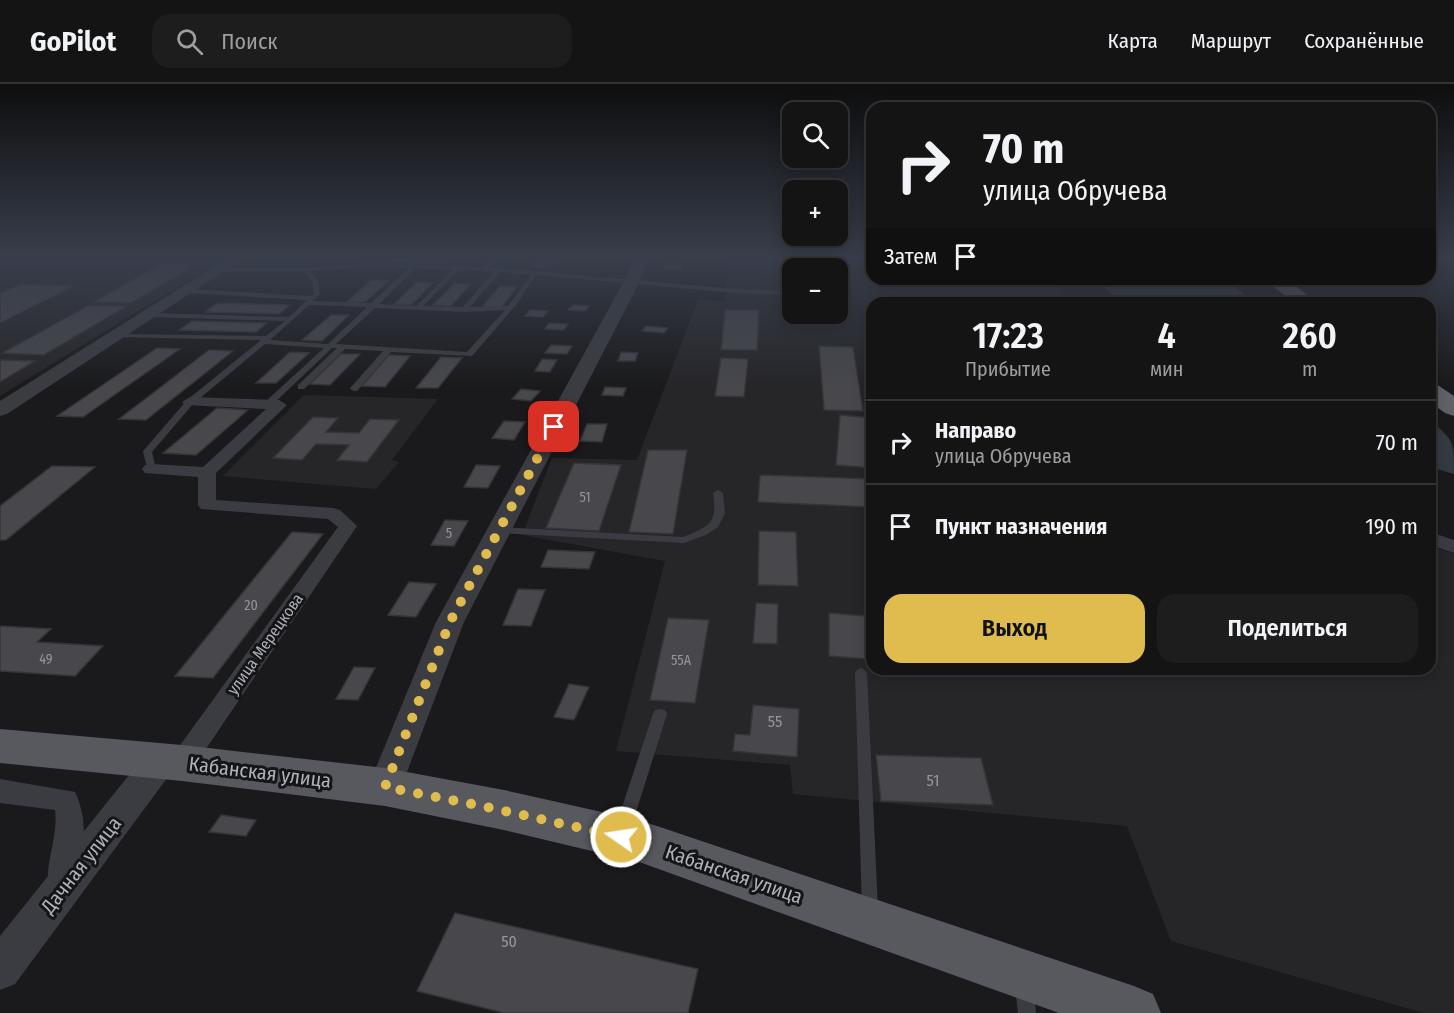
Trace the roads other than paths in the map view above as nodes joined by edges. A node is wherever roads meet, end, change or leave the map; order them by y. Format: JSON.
{"nodes":[{"id":1,"x":172,"y":301,"type":"edge"},
{"id":2,"x":311,"y":301,"type":"edge"},
{"id":3,"x":322,"y":301,"type":"edge"},
{"id":4,"x":424,"y":301,"type":"edge"},
{"id":5,"x":471,"y":301,"type":"edge"},
{"id":6,"x":516,"y":301,"type":"edge"},
{"id":7,"x":621,"y":301,"type":"edge"},
{"id":8,"x":374,"y":303,"type":"junction"},
{"id":9,"x":417,"y":308,"type":"junction"},
{"id":10,"x":508,"y":308,"type":"junction"},
{"id":11,"x":464,"y":309,"type":"junction"},
{"id":12,"x":150,"y":315,"type":"junction"},
{"id":13,"x":291,"y":319,"type":"junction"},
{"id":14,"x":118,"y":335,"type":"junction"},
{"id":15,"x":265,"y":340,"type":"junction"},
{"id":16,"x":327,"y":346,"type":"junction"},
{"id":17,"x":344,"y":346,"type":"junction"},
{"id":18,"x":388,"y":350,"type":"junction"},
{"id":19,"x":301,"y":387,"type":"dead end"},
{"id":20,"x":354,"y":389,"type":"dead end"},
{"id":21,"x":1436,"y":395,"type":"edge"},
{"id":22,"x":190,"y":402,"type":"junction"},
{"id":23,"x":268,"y":404,"type":"junction"},
{"id":24,"x":1454,"y":408,"type":"edge"},
{"id":25,"x":0,"y":410,"type":"edge"},
{"id":26,"x":150,"y":469,"type":"joint"},
{"id":27,"x":207,"y":472,"type":"junction"},
{"id":28,"x":718,"y":493,"type":"dead end"},
{"id":29,"x":499,"y":530,"type":"junction"},
{"id":30,"x":1436,"y":540,"type":"edge"},
{"id":31,"x":1454,"y":547,"type":"edge"},
{"id":32,"x":861,"y":673,"type":"dead end"},
{"id":33,"x":660,"y":714,"type":"dead end"},
{"id":34,"x":0,"y":746,"type":"edge"},
{"id":35,"x":172,"y":761,"type":"junction"},
{"id":36,"x":385,"y":787,"type":"junction"},
{"id":37,"x":0,"y":792,"type":"edge"},
{"id":38,"x":621,"y":837,"type":"junction"},
{"id":39,"x":56,"y":897,"type":"junction"},
{"id":40,"x":870,"y":921,"type":"junction"},
{"id":41,"x":0,"y":969,"type":"edge"},
{"id":42,"x":1025,"y":994,"type":"edge"},
{"id":43,"x":1134,"y":1013,"type":"edge"}],
"edges":[{"from":1,"to":12,"type":"street"},
{"from":2,"to":13,"type":"lane"},
{"from":3,"to":8,"type":"lane"},
{"from":4,"to":9,"type":"lane"},
{"from":5,"to":11,"type":"lane"},
{"from":6,"to":10,"type":"lane"},
{"from":7,"to":29,"type":"street"},
{"from":8,"to":9,"type":"lane"},
{"from":8,"to":16,"type":"lane"},
{"from":9,"to":11,"type":"lane"},
{"from":10,"to":11,"type":"lane"},
{"from":10,"to":18,"type":"lane"},
{"from":12,"to":13,"type":"lane"},
{"from":12,"to":14,"type":"street"},
{"from":13,"to":15,"type":"lane"},
{"from":14,"to":15,"type":"lane"},
{"from":14,"to":25,"type":"street"},
{"from":15,"to":16,"type":"lane"},
{"from":15,"to":22,"type":"lane"},
{"from":16,"to":17,"type":"lane"},
{"from":16,"to":23,"type":"lane"},
{"from":17,"to":18,"type":"lane"},
{"from":17,"to":19,"type":"lane"},
{"from":18,"to":20,"type":"lane"},
{"from":21,"to":24,"type":"highway"},
{"from":22,"to":23,"type":"street"},
{"from":22,"to":26,"type":"lane"},
{"from":23,"to":27,"type":"street"},
{"from":26,"to":27,"type":"street"},
{"from":27,"to":35,"type":"street","name":"улица Мерецкова"},
{"from":28,"to":29,"type":"lane"},
{"from":29,"to":36,"type":"street"},
{"from":30,"to":31,"type":"street"},
{"from":32,"to":40,"type":"lane"},
{"from":33,"to":38,"type":"lane"},
{"from":34,"to":35,"type":"main road","name":"Кабанская улица"},
{"from":35,"to":36,"type":"main road","name":"Кабанская улица"},
{"from":35,"to":39,"type":"street","name":"Дачная улица"},
{"from":36,"to":38,"type":"main road","name":"Кабанская улица"},
{"from":37,"to":39,"type":"street"},
{"from":38,"to":40,"type":"main road","name":"Кабанская улица"},
{"from":39,"to":41,"type":"street","name":"Дачная улица"},
{"from":40,"to":42,"type":"main road","name":"Кабанская улица"},
{"from":42,"to":43,"type":"main road","name":"Кабанская улица"}]}
